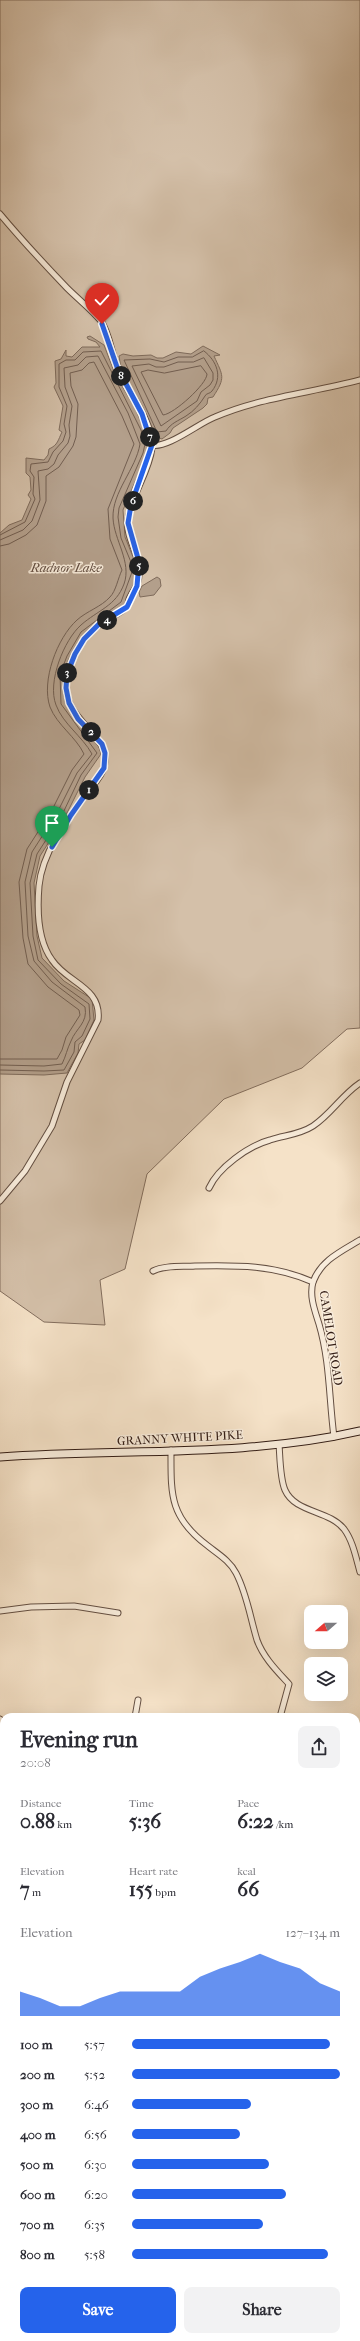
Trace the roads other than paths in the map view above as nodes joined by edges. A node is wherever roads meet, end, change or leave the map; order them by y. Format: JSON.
{"nodes":[{"id":1,"x":0,"y":214,"type":"edge"},
{"id":2,"x":360,"y":380,"type":"edge"},
{"id":3,"x":152,"y":445,"type":"junction"},
{"id":4,"x":360,"y":1083,"type":"edge"},
{"id":5,"x":208,"y":1188,"type":"dead end"},
{"id":6,"x":0,"y":1201,"type":"edge"},
{"id":7,"x":360,"y":1240,"type":"edge"},
{"id":8,"x":153,"y":1271,"type":"dead end"},
{"id":9,"x":313,"y":1282,"type":"junction"},
{"id":10,"x":360,"y":1431,"type":"edge"},
{"id":11,"x":334,"y":1437,"type":"junction"},
{"id":12,"x":278,"y":1444,"type":"junction"},
{"id":13,"x":171,"y":1450,"type":"junction"},
{"id":14,"x":0,"y":1457,"type":"edge"},
{"id":15,"x":360,"y":1572,"type":"edge"},
{"id":16,"x":0,"y":1611,"type":"edge"},
{"id":17,"x":118,"y":1613,"type":"dead end"},
{"id":18,"x":138,"y":1700,"type":"dead end"},
{"id":19,"x":135,"y":1713,"type":"edge"},
{"id":20,"x":281,"y":1713,"type":"edge"}],
"edges":[{"from":1,"to":3,"type":"street"},
{"from":2,"to":3,"type":"street"},
{"from":3,"to":6,"type":"street"},
{"from":4,"to":5,"type":"street"},
{"from":7,"to":9,"type":"street","name":"CAMELOT ROAD"},
{"from":8,"to":9,"type":"street"},
{"from":9,"to":11,"type":"street","name":"CAMELOT ROAD"},
{"from":10,"to":11,"type":"main road","name":"GRANNY WHITE PIKE"},
{"from":11,"to":12,"type":"main road","name":"GRANNY WHITE PIKE"},
{"from":12,"to":13,"type":"main road","name":"GRANNY WHITE PIKE"},
{"from":12,"to":15,"type":"street"},
{"from":13,"to":14,"type":"main road","name":"GRANNY WHITE PIKE"},
{"from":13,"to":20,"type":"street"},
{"from":16,"to":17,"type":"street"},
{"from":18,"to":19,"type":"street"}]}
